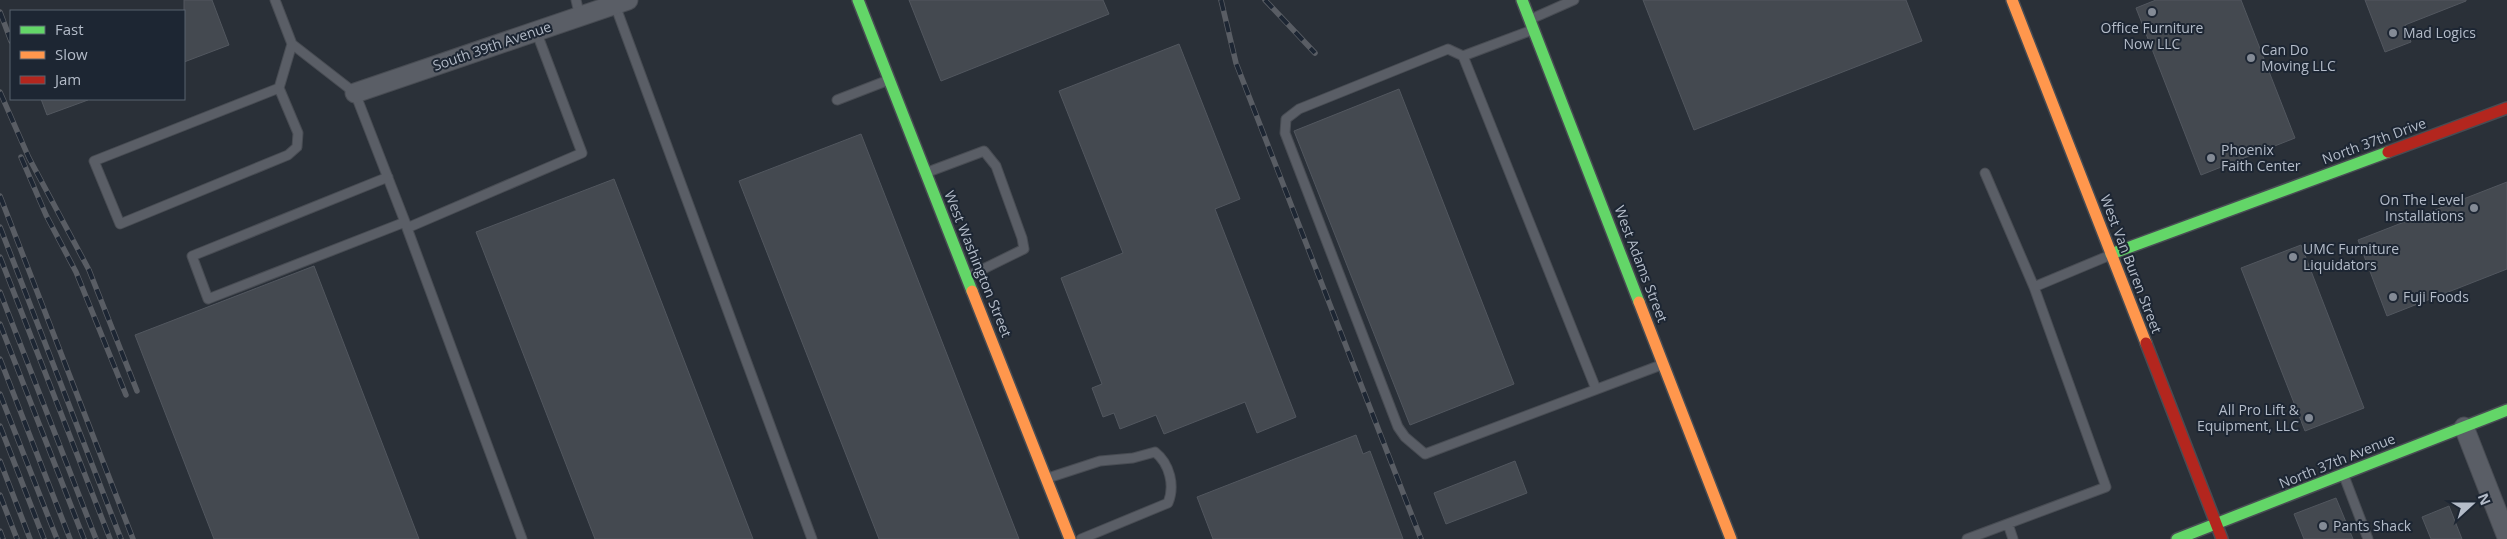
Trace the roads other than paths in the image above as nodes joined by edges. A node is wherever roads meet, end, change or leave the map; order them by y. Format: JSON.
{"nodes":[{"id":1,"x":275,"y":0,"type":"edge"},
{"id":2,"x":858,"y":0,"type":"edge"},
{"id":3,"x":1522,"y":0,"type":"edge"},
{"id":4,"x":1574,"y":0,"type":"edge"},
{"id":5,"x":2012,"y":0,"type":"edge"},
{"id":6,"x":622,"y":2,"type":"edge"},
{"id":7,"x":578,"y":8,"type":"edge"},
{"id":8,"x":1532,"y":25,"type":"junction"},
{"id":9,"x":536,"y":31,"type":"junction"},
{"id":10,"x":292,"y":44,"type":"junction"},
{"id":11,"x":1463,"y":56,"type":"junction"},
{"id":12,"x":889,"y":80,"type":"junction"},
{"id":13,"x":280,"y":88,"type":"junction"},
{"id":14,"x":355,"y":93,"type":"junction"},
{"id":15,"x":837,"y":100,"type":"dead end"},
{"id":16,"x":2507,"y":108,"type":"edge"},
{"id":17,"x":926,"y":173,"type":"junction"},
{"id":18,"x":1985,"y":173,"type":"dead end"},
{"id":19,"x":388,"y":177,"type":"junction"},
{"id":20,"x":406,"y":225,"type":"junction"},
{"id":21,"x":2111,"y":254,"type":"junction"},
{"id":22,"x":967,"y":277,"type":"junction"},
{"id":23,"x":2034,"y":288,"type":"junction"},
{"id":24,"x":1664,"y":364,"type":"junction"},
{"id":25,"x":1596,"y":389,"type":"junction"},
{"id":26,"x":2507,"y":410,"type":"edge"},
{"id":27,"x":2464,"y":427,"type":"junction"},
{"id":28,"x":2343,"y":474,"type":"junction"},
{"id":29,"x":1046,"y":478,"type":"junction"},
{"id":30,"x":2008,"y":524,"type":"junction"},
{"id":31,"x":2216,"y":524,"type":"junction"},
{"id":32,"x":2507,"y":537,"type":"edge"},
{"id":33,"x":522,"y":539,"type":"edge"},
{"id":34,"x":812,"y":539,"type":"edge"},
{"id":35,"x":1070,"y":539,"type":"edge"},
{"id":36,"x":1081,"y":539,"type":"edge"},
{"id":37,"x":1731,"y":539,"type":"edge"},
{"id":38,"x":1967,"y":539,"type":"edge"},
{"id":39,"x":2013,"y":539,"type":"edge"},
{"id":40,"x":2177,"y":539,"type":"edge"},
{"id":41,"x":2222,"y":539,"type":"edge"},
{"id":42,"x":2368,"y":539,"type":"edge"}],
"edges":[{"from":1,"to":10,"type":"lane"},
{"from":2,"to":12,"type":"street","name":"West Washington Street"},
{"from":3,"to":8,"type":"street","name":"West Adams Street"},
{"from":4,"to":8,"type":"lane"},
{"from":5,"to":21,"type":"street","name":"West Van Buren Street"},
{"from":6,"to":7,"type":"street","name":"South 39th Avenue"},
{"from":6,"to":34,"type":"lane"},
{"from":7,"to":9,"type":"street","name":"South 39th Avenue"},
{"from":8,"to":11,"type":"lane"},
{"from":8,"to":24,"type":"street","name":"West Adams Street"},
{"from":9,"to":14,"type":"street","name":"South 39th Avenue"},
{"from":9,"to":20,"type":"lane"},
{"from":10,"to":13,"type":"lane"},
{"from":10,"to":14,"type":"lane"},
{"from":11,"to":25,"type":"lane"},
{"from":11,"to":25,"type":"lane"},
{"from":12,"to":15,"type":"lane"},
{"from":12,"to":17,"type":"street","name":"West Washington Street"},
{"from":13,"to":13,"type":"lane"},
{"from":14,"to":19,"type":"lane"},
{"from":16,"to":21,"type":"street","name":"North 37th Drive"},
{"from":17,"to":22,"type":"street","name":"West Washington Street"},
{"from":17,"to":22,"type":"lane"},
{"from":18,"to":23,"type":"lane"},
{"from":19,"to":20,"type":"lane"},
{"from":19,"to":20,"type":"lane"},
{"from":20,"to":33,"type":"lane"},
{"from":21,"to":23,"type":"lane"},
{"from":21,"to":31,"type":"street","name":"West Van Buren Street"},
{"from":22,"to":29,"type":"street","name":"West Washington Street"},
{"from":23,"to":30,"type":"lane"},
{"from":24,"to":25,"type":"lane"},
{"from":24,"to":37,"type":"street","name":"West Adams Street"},
{"from":26,"to":27,"type":"street","name":"North 37th Avenue"},
{"from":27,"to":28,"type":"street","name":"North 37th Avenue"},
{"from":27,"to":32,"type":"street"},
{"from":28,"to":31,"type":"street","name":"North 37th Avenue"},
{"from":28,"to":42,"type":"lane"},
{"from":29,"to":35,"type":"street","name":"West Washington Street"},
{"from":29,"to":36,"type":"lane"},
{"from":30,"to":38,"type":"lane"},
{"from":30,"to":39,"type":"lane"},
{"from":31,"to":40,"type":"street","name":"North 37th Avenue"},
{"from":31,"to":41,"type":"street","name":"West Van Buren Street"}]}
